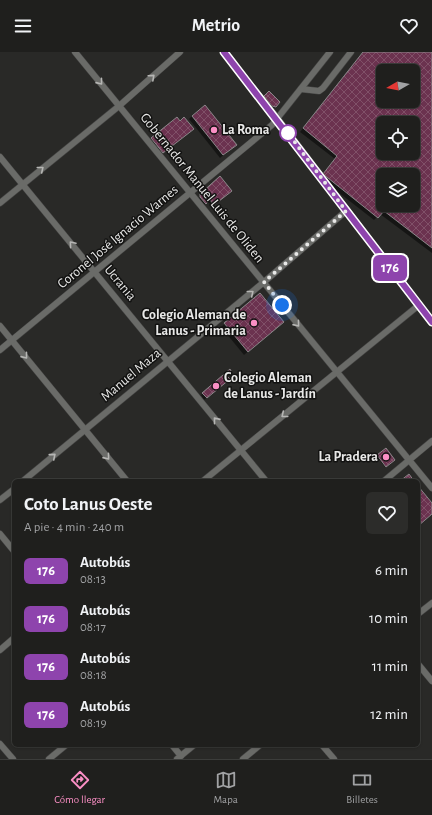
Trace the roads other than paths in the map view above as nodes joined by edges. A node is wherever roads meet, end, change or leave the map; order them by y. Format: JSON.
{"nodes":[{"id":1,"x":75,"y":52,"type":"edge"},
{"id":2,"x":180,"y":52,"type":"edge"},
{"id":3,"x":224,"y":52,"type":"edge"},
{"id":4,"x":330,"y":52,"type":"edge"},
{"id":5,"x":351,"y":52,"type":"edge"},
{"id":6,"x":301,"y":90,"type":"junction"},
{"id":7,"x":119,"y":106,"type":"junction"},
{"id":8,"x":278,"y":119,"type":"junction"},
{"id":9,"x":0,"y":157,"type":"edge"},
{"id":10,"x":22,"y":184,"type":"junction"},
{"id":11,"x":190,"y":192,"type":"junction"},
{"id":12,"x":0,"y":203,"type":"edge"},
{"id":13,"x":346,"y":211,"type":"junction"},
{"id":14,"x":94,"y":272,"type":"junction"},
{"id":15,"x":264,"y":282,"type":"junction"},
{"id":16,"x":419,"y":305,"type":"junction"},
{"id":17,"x":431,"y":318,"type":"edge"},
{"id":18,"x":0,"y":326,"type":"edge"},
{"id":19,"x":12,"y":340,"type":"junction"},
{"id":20,"x":0,"y":350,"type":"edge"},
{"id":21,"x":168,"y":360,"type":"junction"},
{"id":22,"x":336,"y":373,"type":"junction"},
{"id":23,"x":85,"y":430,"type":"junction"},
{"id":24,"x":432,"y":441,"type":"edge"},
{"id":25,"x":241,"y":451,"type":"junction"},
{"id":26,"x":410,"y":460,"type":"junction"},
{"id":27,"x":25,"y":479,"type":"edge"},
{"id":28,"x":124,"y":479,"type":"edge"},
{"id":29,"x":206,"y":479,"type":"edge"},
{"id":30,"x":264,"y":479,"type":"edge"},
{"id":31,"x":386,"y":479,"type":"edge"},
{"id":32,"x":432,"y":488,"type":"edge"},
{"id":33,"x":12,"y":491,"type":"edge"},
{"id":34,"x":0,"y":500,"type":"edge"},
{"id":35,"x":0,"y":534,"type":"edge"},
{"id":36,"x":12,"y":549,"type":"edge"},
{"id":37,"x":432,"y":603,"type":"edge"},
{"id":38,"x":420,"y":612,"type":"edge"},
{"id":39,"x":12,"y":640,"type":"edge"},
{"id":40,"x":0,"y":650,"type":"edge"},
{"id":41,"x":420,"y":666,"type":"edge"},
{"id":42,"x":432,"y":681,"type":"edge"},
{"id":43,"x":0,"y":744,"type":"edge"},
{"id":44,"x":64,"y":747,"type":"edge"},
{"id":45,"x":173,"y":747,"type":"edge"},
{"id":46,"x":192,"y":747,"type":"edge"},
{"id":47,"x":258,"y":747,"type":"edge"},
{"id":48,"x":324,"y":747,"type":"edge"},
{"id":49,"x":179,"y":757,"type":"edge"},
{"id":50,"x":12,"y":759,"type":"edge"},
{"id":51,"x":49,"y":759,"type":"edge"},
{"id":52,"x":243,"y":759,"type":"edge"},
{"id":53,"x":334,"y":759,"type":"edge"}],
"edges":[{"from":1,"to":7,"type":"street","name":"Gobernador Manuel Luis de Oliden","one_way":true},
{"from":7,"to":2,"type":"street","one_way":true},
{"from":3,"to":8,"type":"street"},
{"from":4,"to":6,"type":"street","name":"Coronel José Ignacio Warnes"},
{"from":5,"to":6,"type":"street"},
{"from":6,"to":8,"type":"street","name":"Coronel José Ignacio Warnes"},
{"from":10,"to":7,"type":"street","one_way":true},
{"from":7,"to":11,"type":"street","name":"Gobernador Manuel Luis de Oliden"},
{"from":8,"to":11,"type":"street","name":"Coronel José Ignacio Warnes"},
{"from":8,"to":13,"type":"street"},
{"from":9,"to":10,"type":"street","name":"Ucrania"},
{"from":10,"to":12,"type":"street"},
{"from":14,"to":10,"type":"street","name":"Ucrania","one_way":true},
{"from":11,"to":14,"type":"street","name":"Coronel José Ignacio Warnes"},
{"from":11,"to":15,"type":"street","name":"Gobernador Manuel Luis de Oliden"},
{"from":13,"to":15,"type":"street","name":"Manuel Maza"},
{"from":13,"to":16,"type":"street"},
{"from":14,"to":19,"type":"street","name":"Coronel José Ignacio Warnes"},
{"from":14,"to":21,"type":"street","name":"Ucrania"},
{"from":21,"to":15,"type":"street","name":"Manuel Maza","one_way":true},
{"from":15,"to":22,"type":"street","name":"Gobernador Manuel Luis de Oliden","one_way":true},
{"from":16,"to":17,"type":"street"},
{"from":16,"to":22,"type":"street"},
{"from":18,"to":19,"type":"street"},
{"from":19,"to":20,"type":"street","name":"Coronel José Ignacio Warnes"},
{"from":19,"to":23,"type":"street","one_way":true},
{"from":21,"to":23,"type":"street","name":"Manuel Maza"},
{"from":25,"to":21,"type":"street","name":"Ucrania","one_way":true},
{"from":22,"to":25,"type":"street","one_way":true},
{"from":22,"to":26,"type":"street","name":"Gobernador Manuel Luis de Oliden"},
{"from":27,"to":23,"type":"street","name":"Manuel Maza","one_way":true},
{"from":23,"to":28,"type":"street","one_way":true},
{"from":24,"to":26,"type":"street"},
{"from":25,"to":29,"type":"street"},
{"from":25,"to":30,"type":"street","name":"Ucrania"},
{"from":26,"to":31,"type":"street"},
{"from":26,"to":32,"type":"street","name":"Gobernador Manuel Luis de Oliden"},
{"from":33,"to":34,"type":"street"},
{"from":35,"to":36,"type":"street"},
{"from":37,"to":38,"type":"street"},
{"from":39,"to":40,"type":"street"},
{"from":41,"to":42,"type":"street"},
{"from":43,"to":50,"type":"street"},
{"from":44,"to":51,"type":"street"},
{"from":45,"to":49,"type":"street"},
{"from":46,"to":49,"type":"street"},
{"from":47,"to":52,"type":"street"},
{"from":48,"to":53,"type":"street"}]}
